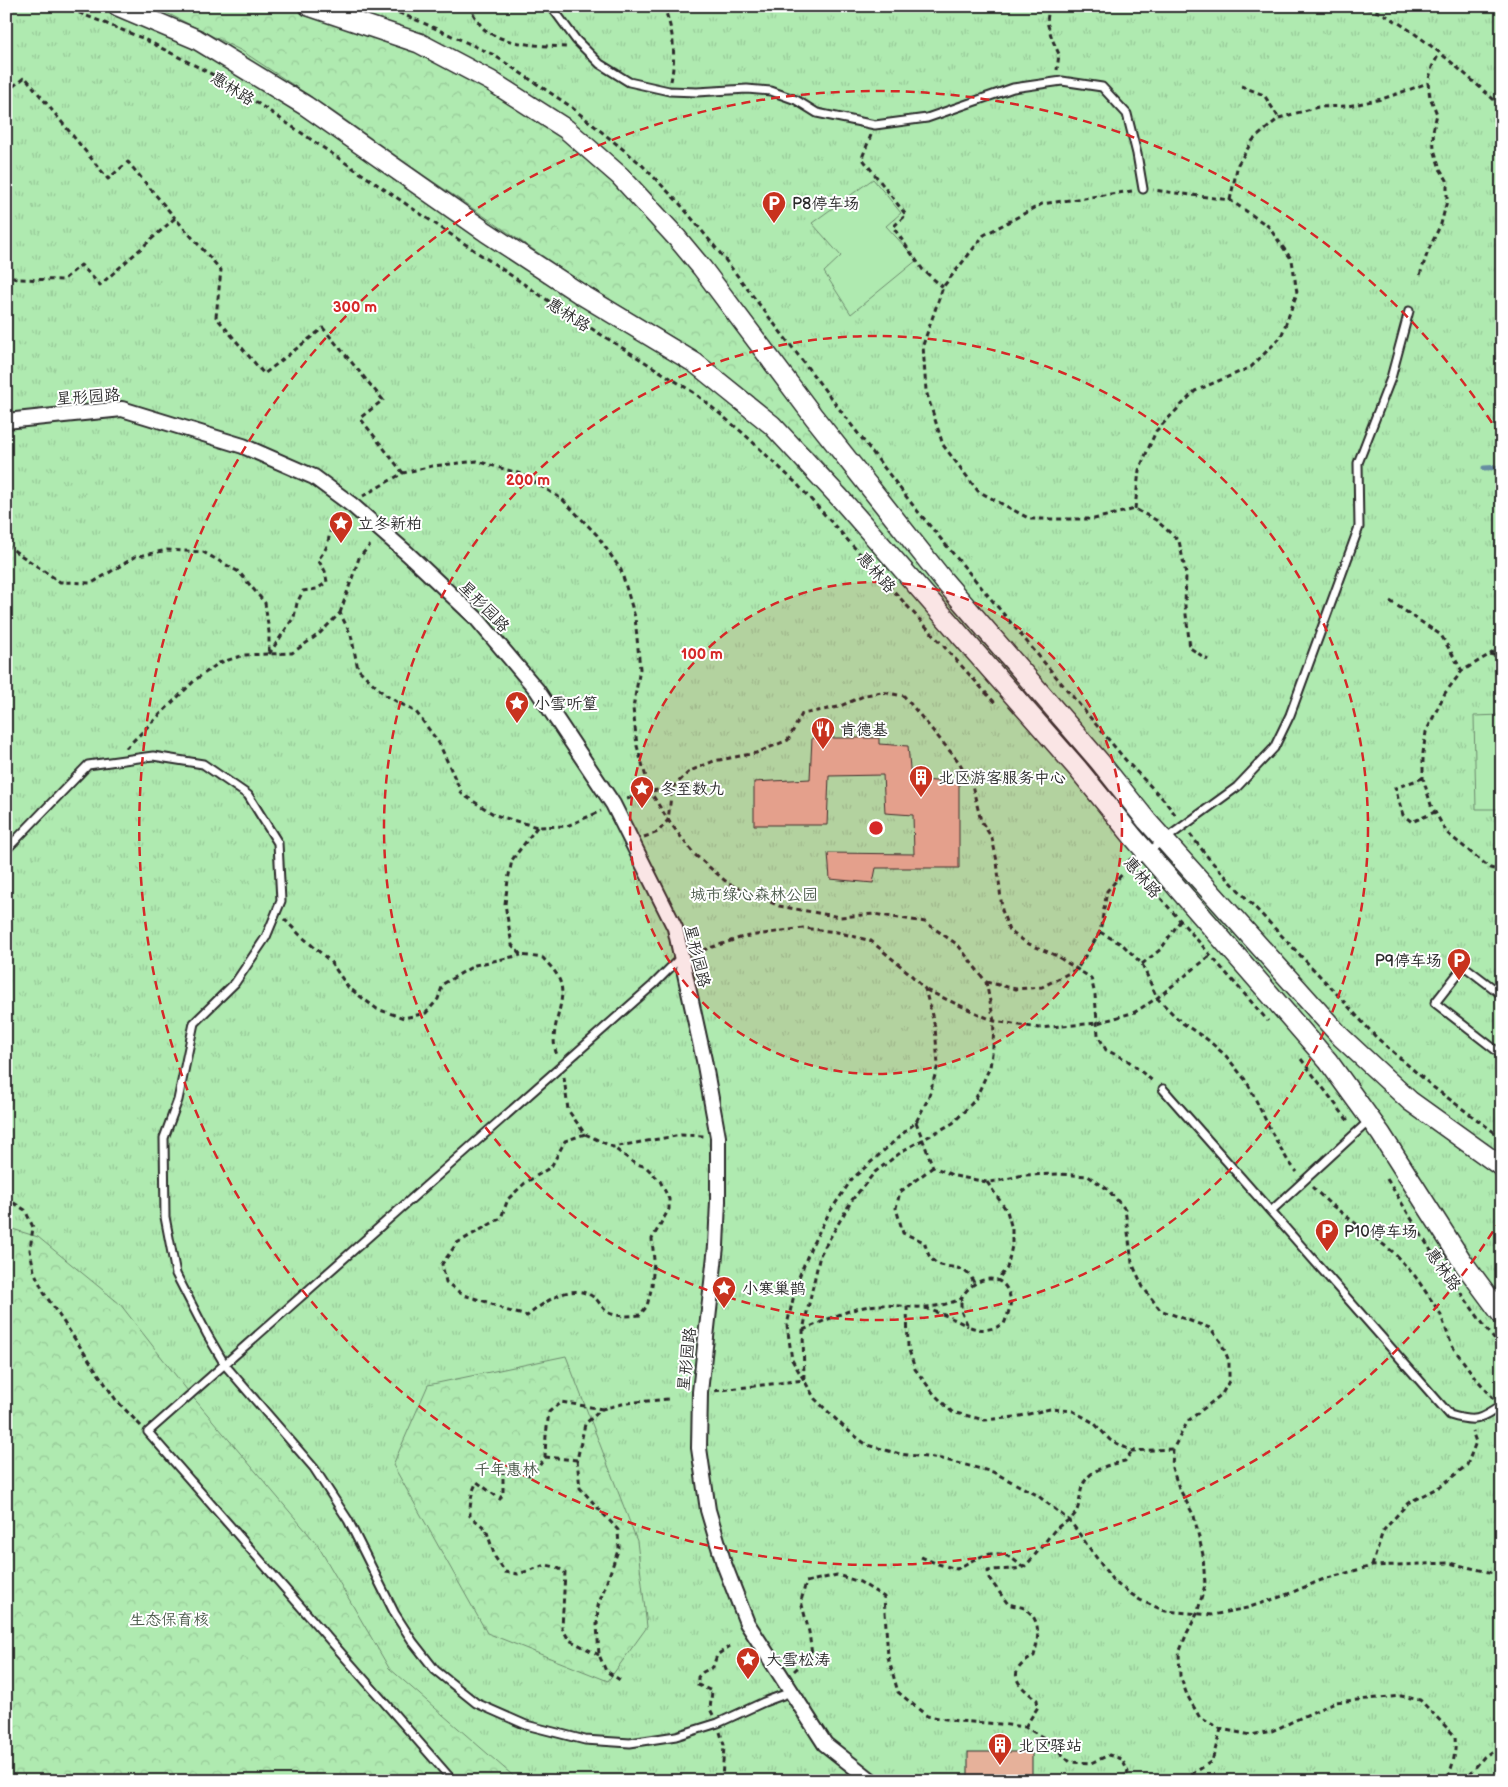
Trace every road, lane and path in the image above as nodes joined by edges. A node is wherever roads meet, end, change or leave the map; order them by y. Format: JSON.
{"nodes":[{"id":1,"x":62,"y":6,"type":"edge"},
{"id":2,"x":118,"y":6,"type":"edge"},
{"id":3,"x":309,"y":6,"type":"edge"},
{"id":4,"x":382,"y":6,"type":"edge"},
{"id":5,"x":468,"y":6,"type":"edge"},
{"id":6,"x":551,"y":6,"type":"edge"},
{"id":7,"x":663,"y":6,"type":"edge"},
{"id":8,"x":1049,"y":6,"type":"edge"},
{"id":9,"x":1358,"y":6,"type":"edge"},
{"id":10,"x":583,"y":47,"type":"junction"},
{"id":11,"x":1439,"y":54,"type":"junction"},
{"id":12,"x":1062,"y":81,"type":"junction"},
{"id":13,"x":1428,"y":83,"type":"junction"},
{"id":14,"x":1240,"y":86,"type":"dead end"},
{"id":15,"x":669,"y":91,"type":"junction"},
{"id":16,"x":6,"y":92,"type":"edge"},
{"id":17,"x":1502,"y":107,"type":"edge"},
{"id":18,"x":1279,"y":118,"type":"junction"},
{"id":19,"x":875,"y":125,"type":"junction"},
{"id":20,"x":1143,"y":189,"type":"junction"},
{"id":21,"x":1230,"y":200,"type":"junction"},
{"id":22,"x":175,"y":218,"type":"junction"},
{"id":23,"x":6,"y":270,"type":"edge"},
{"id":24,"x":1420,"y":275,"type":"dead end"},
{"id":25,"x":943,"y":287,"type":"junction"},
{"id":26,"x":1409,"y":311,"type":"dead end"},
{"id":27,"x":6,"y":421,"type":"edge"},
{"id":28,"x":403,"y":473,"type":"junction"},
{"id":29,"x":352,"y":505,"type":"junction"},
{"id":30,"x":1135,"y":509,"type":"junction"},
{"id":31,"x":6,"y":545,"type":"edge"},
{"id":32,"x":370,"y":545,"type":"dead end"},
{"id":33,"x":1390,"y":601,"type":"dead end"},
{"id":34,"x":340,"y":614,"type":"junction"},
{"id":35,"x":1502,"y":647,"type":"edge"},
{"id":36,"x":1489,"y":653,"type":"junction"},
{"id":37,"x":269,"y":654,"type":"junction"},
{"id":38,"x":1502,"y":658,"type":"edge"},
{"id":39,"x":1208,"y":660,"type":"dead end"},
{"id":40,"x":1462,"y":671,"type":"junction"},
{"id":41,"x":1000,"y":709,"type":"dead end"},
{"id":42,"x":103,"y":763,"type":"junction"},
{"id":43,"x":1423,"y":778,"type":"junction"},
{"id":44,"x":672,"y":788,"type":"junction"},
{"id":45,"x":650,"y":791,"type":"junction"},
{"id":46,"x":613,"y":804,"type":"junction"},
{"id":47,"x":1434,"y":812,"type":"junction"},
{"id":48,"x":668,"y":820,"type":"junction"},
{"id":49,"x":1183,"y":826,"type":"junction"},
{"id":50,"x":538,"y":827,"type":"junction"},
{"id":51,"x":1164,"y":840,"type":"junction"},
{"id":52,"x":632,"y":841,"type":"junction"},
{"id":53,"x":6,"y":850,"type":"edge"},
{"id":54,"x":1146,"y":852,"type":"junction"},
{"id":55,"x":1131,"y":864,"type":"junction"},
{"id":56,"x":1502,"y":871,"type":"edge"},
{"id":57,"x":276,"y":913,"type":"junction"},
{"id":58,"x":1180,"y":921,"type":"junction"},
{"id":59,"x":521,"y":955,"type":"junction"},
{"id":60,"x":1210,"y":956,"type":"junction"},
{"id":61,"x":682,"y":957,"type":"junction"},
{"id":62,"x":1142,"y":964,"type":"dead end"},
{"id":63,"x":1077,"y":968,"type":"junction"},
{"id":64,"x":986,"y":982,"type":"junction"},
{"id":65,"x":925,"y":989,"type":"junction"},
{"id":66,"x":1502,"y":995,"type":"edge"},
{"id":67,"x":994,"y":1022,"type":"junction"},
{"id":68,"x":1098,"y":1023,"type":"junction"},
{"id":69,"x":1271,"y":1025,"type":"dead end"},
{"id":70,"x":1297,"y":1053,"type":"dead end"},
{"id":71,"x":1502,"y":1055,"type":"edge"},
{"id":72,"x":562,"y":1066,"type":"junction"},
{"id":73,"x":1162,"y":1089,"type":"joint"},
{"id":74,"x":1370,"y":1119,"type":"junction"},
{"id":75,"x":916,"y":1122,"type":"junction"},
{"id":76,"x":1356,"y":1132,"type":"junction"},
{"id":77,"x":585,"y":1134,"type":"junction"},
{"id":78,"x":718,"y":1137,"type":"junction"},
{"id":79,"x":1502,"y":1138,"type":"edge"},
{"id":80,"x":924,"y":1139,"type":"junction"},
{"id":81,"x":613,"y":1147,"type":"junction"},
{"id":82,"x":933,"y":1167,"type":"junction"},
{"id":83,"x":1502,"y":1167,"type":"edge"},
{"id":84,"x":1386,"y":1178,"type":"dead end"},
{"id":85,"x":986,"y":1182,"type":"junction"},
{"id":86,"x":6,"y":1198,"type":"edge"},
{"id":87,"x":1271,"y":1211,"type":"junction"},
{"id":88,"x":997,"y":1280,"type":"junction"},
{"id":89,"x":974,"y":1283,"type":"junction"},
{"id":90,"x":961,"y":1299,"type":"junction"},
{"id":91,"x":908,"y":1306,"type":"junction"},
{"id":92,"x":922,"y":1307,"type":"junction"},
{"id":93,"x":1502,"y":1315,"type":"edge"},
{"id":94,"x":968,"y":1326,"type":"junction"},
{"id":95,"x":803,"y":1330,"type":"junction"},
{"id":96,"x":1502,"y":1350,"type":"edge"},
{"id":97,"x":225,"y":1365,"type":"junction"},
{"id":98,"x":804,"y":1380,"type":"junction"},
{"id":99,"x":700,"y":1392,"type":"junction"},
{"id":100,"x":669,"y":1399,"type":"dead end"},
{"id":101,"x":1502,"y":1405,"type":"edge"},
{"id":102,"x":602,"y":1409,"type":"junction"},
{"id":103,"x":1469,"y":1421,"type":"junction"},
{"id":104,"x":148,"y":1432,"type":"junction"},
{"id":105,"x":1173,"y":1449,"type":"junction"},
{"id":106,"x":1132,"y":1451,"type":"junction"},
{"id":107,"x":545,"y":1457,"type":"junction"},
{"id":108,"x":577,"y":1460,"type":"junction"},
{"id":109,"x":1070,"y":1521,"type":"junction"},
{"id":110,"x":921,"y":1556,"type":"dead end"},
{"id":111,"x":1372,"y":1566,"type":"junction"},
{"id":112,"x":1023,"y":1567,"type":"junction"},
{"id":113,"x":1502,"y":1575,"type":"edge"},
{"id":114,"x":1197,"y":1614,"type":"junction"},
{"id":115,"x":730,"y":1646,"type":"dead end"},
{"id":116,"x":599,"y":1655,"type":"junction"},
{"id":117,"x":782,"y":1678,"type":"junction"},
{"id":118,"x":620,"y":1680,"type":"dead end"},
{"id":119,"x":792,"y":1692,"type":"junction"},
{"id":120,"x":718,"y":1723,"type":"junction"},
{"id":121,"x":1025,"y":1727,"type":"junction"},
{"id":122,"x":1220,"y":1729,"type":"junction"},
{"id":123,"x":1502,"y":1744,"type":"edge"},
{"id":124,"x":1447,"y":1777,"type":"junction"},
{"id":125,"x":453,"y":1781,"type":"edge"},
{"id":126,"x":722,"y":1781,"type":"edge"},
{"id":127,"x":872,"y":1781,"type":"edge"},
{"id":128,"x":1122,"y":1781,"type":"edge"},
{"id":129,"x":1185,"y":1781,"type":"edge"},
{"id":130,"x":1444,"y":1781,"type":"edge"},
{"id":131,"x":1451,"y":1781,"type":"edge"},
{"id":132,"x":1464,"y":1781,"type":"edge"}],
"edges":[{"from":1,"to":41,"type":"path","name":"惠林路"},
{"from":2,"to":54,"type":"main road","name":"惠林路"},
{"from":3,"to":51,"type":"main road"},
{"from":4,"to":49,"type":"path"},
{"from":5,"to":10,"type":"path"},
{"from":6,"to":10,"type":"lane"},
{"from":7,"to":15,"type":"path"},
{"from":8,"to":12,"type":"path"},
{"from":9,"to":11,"type":"path"},
{"from":10,"to":15,"type":"lane"},
{"from":11,"to":13,"type":"path"},
{"from":11,"to":17,"type":"path"},
{"from":12,"to":19,"type":"lane"},
{"from":12,"to":20,"type":"lane"},
{"from":13,"to":18,"type":"path"},
{"from":13,"to":24,"type":"path"},
{"from":14,"to":18,"type":"path"},
{"from":15,"to":19,"type":"lane"},
{"from":16,"to":22,"type":"path"},
{"from":18,"to":21,"type":"path"},
{"from":19,"to":25,"type":"path"},
{"from":20,"to":21,"type":"path"},
{"from":20,"to":25,"type":"path"},
{"from":21,"to":30,"type":"path"},
{"from":22,"to":23,"type":"path"},
{"from":22,"to":28,"type":"path"},
{"from":25,"to":30,"type":"path"},
{"from":26,"to":49,"type":"lane"},
{"from":27,"to":29,"type":"street","name":"星形园路"},
{"from":28,"to":29,"type":"path"},
{"from":28,"to":45,"type":"path"},
{"from":29,"to":37,"type":"path"},
{"from":29,"to":46,"type":"street","name":"星形园路"},
{"from":30,"to":39,"type":"path"},
{"from":31,"to":37,"type":"path"},
{"from":32,"to":34,"type":"path"},
{"from":33,"to":40,"type":"path"},
{"from":34,"to":37,"type":"path"},
{"from":34,"to":50,"type":"path"},
{"from":35,"to":36,"type":"path"},
{"from":36,"to":38,"type":"path"},
{"from":36,"to":40,"type":"path"},
{"from":37,"to":42,"type":"path"},
{"from":40,"to":43,"type":"path"},
{"from":42,"to":53,"type":"lane"},
{"from":42,"to":57,"type":"lane"},
{"from":43,"to":47,"type":"path"},
{"from":43,"to":47,"type":"path"},
{"from":44,"to":45,"type":"path"},
{"from":44,"to":48,"type":"path"},
{"from":44,"to":63,"type":"path"},
{"from":45,"to":46,"type":"path"},
{"from":45,"to":48,"type":"path"},
{"from":46,"to":50,"type":"path"},
{"from":46,"to":52,"type":"street","name":"星形园路"},
{"from":47,"to":56,"type":"path"},
{"from":48,"to":52,"type":"path"},
{"from":48,"to":64,"type":"path"},
{"from":49,"to":51,"type":"lane"},
{"from":49,"to":79,"type":"path"},
{"from":50,"to":59,"type":"path"},
{"from":51,"to":54,"type":"lane"},
{"from":51,"to":83,"type":"main road"},
{"from":52,"to":61,"type":"street","name":"星形园路"},
{"from":54,"to":55,"type":"lane"},
{"from":54,"to":74,"type":"main road","name":"惠林路"},
{"from":55,"to":58,"type":"path","name":"惠林路"},
{"from":55,"to":63,"type":"path"},
{"from":57,"to":59,"type":"path"},
{"from":57,"to":97,"type":"lane"},
{"from":58,"to":60,"type":"path","name":"惠林路"},
{"from":58,"to":62,"type":"path"},
{"from":59,"to":72,"type":"path"},
{"from":60,"to":68,"type":"path"},
{"from":60,"to":69,"type":"path","name":"惠林路"},
{"from":61,"to":65,"type":"path"},
{"from":61,"to":72,"type":"lane"},
{"from":61,"to":78,"type":"street","name":"星形园路"},
{"from":63,"to":64,"type":"path"},
{"from":63,"to":68,"type":"path"},
{"from":64,"to":67,"type":"path"},
{"from":65,"to":67,"type":"path"},
{"from":65,"to":75,"type":"path"},
{"from":66,"to":71,"type":"lane"},
{"from":67,"to":68,"type":"path"},
{"from":67,"to":80,"type":"path"},
{"from":68,"to":73,"type":"path"},
{"from":70,"to":76,"type":"path"},
{"from":72,"to":77,"type":"path"},
{"from":72,"to":97,"type":"lane"},
{"from":73,"to":87,"type":"lane"},
{"from":74,"to":76,"type":"lane"},
{"from":74,"to":93,"type":"main road","name":"惠林路"},
{"from":75,"to":80,"type":"path"},
{"from":75,"to":98,"type":"path"},
{"from":76,"to":87,"type":"lane"},
{"from":77,"to":81,"type":"path"},
{"from":77,"to":81,"type":"path"},
{"from":78,"to":81,"type":"path"},
{"from":78,"to":99,"type":"street","name":"星形园路"},
{"from":80,"to":82,"type":"path"},
{"from":80,"to":95,"type":"path"},
{"from":82,"to":85,"type":"path"},
{"from":82,"to":89,"type":"path"},
{"from":84,"to":96,"type":"path","name":"惠林路"},
{"from":85,"to":88,"type":"path"},
{"from":85,"to":105,"type":"path"},
{"from":86,"to":104,"type":"path"},
{"from":87,"to":103,"type":"lane"},
{"from":88,"to":89,"type":"path"},
{"from":88,"to":94,"type":"path"},
{"from":89,"to":90,"type":"path"},
{"from":90,"to":92,"type":"path"},
{"from":90,"to":94,"type":"path"},
{"from":91,"to":92,"type":"path"},
{"from":91,"to":95,"type":"path"},
{"from":91,"to":106,"type":"path"},
{"from":92,"to":94,"type":"path"},
{"from":95,"to":98,"type":"path"},
{"from":97,"to":104,"type":"lane"},
{"from":97,"to":120,"type":"lane"},
{"from":98,"to":99,"type":"path"},
{"from":98,"to":109,"type":"path"},
{"from":99,"to":117,"type":"street","name":"星形园路"},
{"from":100,"to":102,"type":"path"},
{"from":101,"to":103,"type":"lane"},
{"from":102,"to":107,"type":"path"},
{"from":102,"to":108,"type":"path"},
{"from":103,"to":111,"type":"path"},
{"from":104,"to":125,"type":"lane"},
{"from":105,"to":106,"type":"path"},
{"from":105,"to":114,"type":"path"},
{"from":106,"to":109,"type":"path"},
{"from":107,"to":108,"type":"path"},
{"from":107,"to":116,"type":"path"},
{"from":108,"to":116,"type":"path"},
{"from":109,"to":112,"type":"path"},
{"from":109,"to":114,"type":"path"},
{"from":110,"to":112,"type":"path"},
{"from":111,"to":113,"type":"path"},
{"from":111,"to":114,"type":"path"},
{"from":112,"to":121,"type":"path"},
{"from":114,"to":122,"type":"path"},
{"from":115,"to":120,"type":"path"},
{"from":116,"to":118,"type":"path"},
{"from":117,"to":119,"type":"street","name":"星形园路"},
{"from":117,"to":121,"type":"path"},
{"from":119,"to":120,"type":"lane"},
{"from":119,"to":127,"type":"street","name":"星形园路"},
{"from":120,"to":126,"type":"path"},
{"from":121,"to":128,"type":"path"},
{"from":122,"to":124,"type":"path"},
{"from":122,"to":129,"type":"path"},
{"from":123,"to":132,"type":"path"},
{"from":124,"to":130,"type":"path"},
{"from":124,"to":131,"type":"path"}]}
